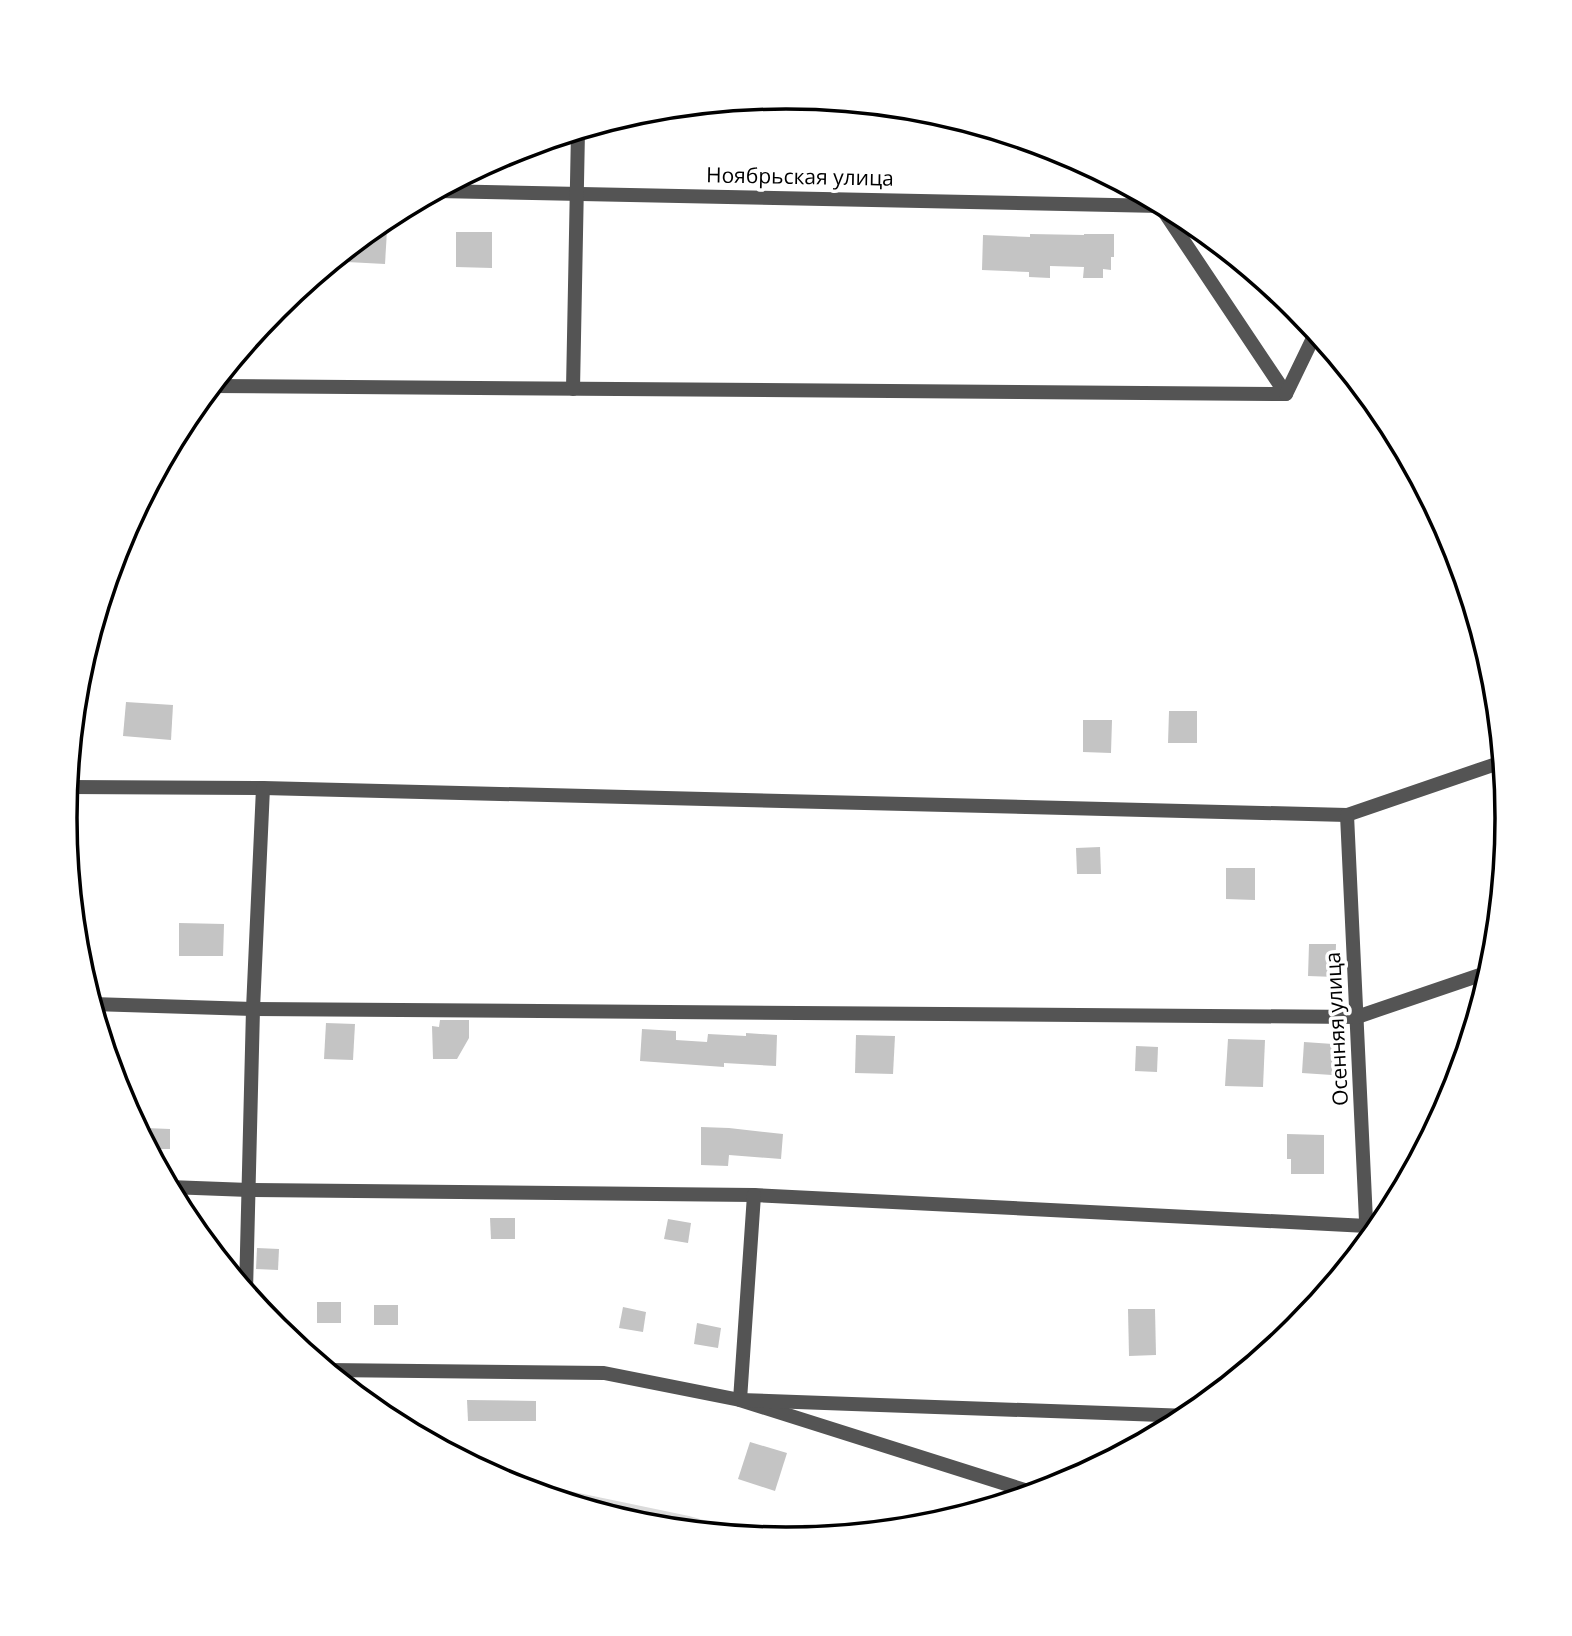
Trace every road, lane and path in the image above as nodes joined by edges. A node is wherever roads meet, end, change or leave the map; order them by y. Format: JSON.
{"nodes":[{"id":1,"x":578,"y":141,"type":"edge"},
{"id":2,"x":455,"y":191,"type":"edge"},
{"id":3,"x":577,"y":194,"type":"junction"},
{"id":4,"x":1141,"y":205,"type":"edge"},
{"id":5,"x":1174,"y":224,"type":"edge"},
{"id":6,"x":1311,"y":342,"type":"edge"},
{"id":7,"x":224,"y":386,"type":"edge"},
{"id":8,"x":572,"y":389,"type":"junction"},
{"id":9,"x":1286,"y":394,"type":"junction"},
{"id":10,"x":1492,"y":765,"type":"edge"},
{"id":11,"x":78,"y":787,"type":"edge"},
{"id":12,"x":263,"y":788,"type":"junction"},
{"id":13,"x":1347,"y":815,"type":"junction"},
{"id":14,"x":1477,"y":976,"type":"edge"},
{"id":15,"x":102,"y":1004,"type":"edge"},
{"id":16,"x":253,"y":1009,"type":"junction"},
{"id":17,"x":1357,"y":1017,"type":"junction"},
{"id":18,"x":181,"y":1187,"type":"edge"},
{"id":19,"x":249,"y":1190,"type":"junction"},
{"id":20,"x":754,"y":1195,"type":"junction"},
{"id":21,"x":1367,"y":1224,"type":"edge"},
{"id":22,"x":1366,"y":1226,"type":"edge"},
{"id":23,"x":246,"y":1277,"type":"edge"},
{"id":24,"x":342,"y":1370,"type":"edge"},
{"id":25,"x":740,"y":1400,"type":"junction"},
{"id":26,"x":1168,"y":1415,"type":"edge"},
{"id":27,"x":1017,"y":1488,"type":"edge"}],
"edges":[{"from":1,"to":3,"type":"street"},
{"from":2,"to":3,"type":"street","name":"Ноябрьская улица"},
{"from":3,"to":4,"type":"street","name":"Ноябрьская улица"},
{"from":3,"to":8,"type":"street"},
{"from":5,"to":9,"type":"street"},
{"from":6,"to":9,"type":"street"},
{"from":7,"to":8,"type":"street"},
{"from":8,"to":9,"type":"street"},
{"from":10,"to":13,"type":"street"},
{"from":11,"to":12,"type":"street"},
{"from":12,"to":13,"type":"street"},
{"from":12,"to":16,"type":"street"},
{"from":13,"to":17,"type":"street","name":"Осенняя улица"},
{"from":14,"to":17,"type":"street"},
{"from":15,"to":16,"type":"street"},
{"from":16,"to":17,"type":"street"},
{"from":16,"to":19,"type":"street"},
{"from":17,"to":21,"type":"street","name":"Осенняя улица"},
{"from":18,"to":19,"type":"street"},
{"from":19,"to":20,"type":"street"},
{"from":19,"to":23,"type":"street"},
{"from":20,"to":22,"type":"street"},
{"from":20,"to":25,"type":"street"},
{"from":24,"to":25,"type":"street"},
{"from":25,"to":26,"type":"street"},
{"from":25,"to":27,"type":"street"}]}
